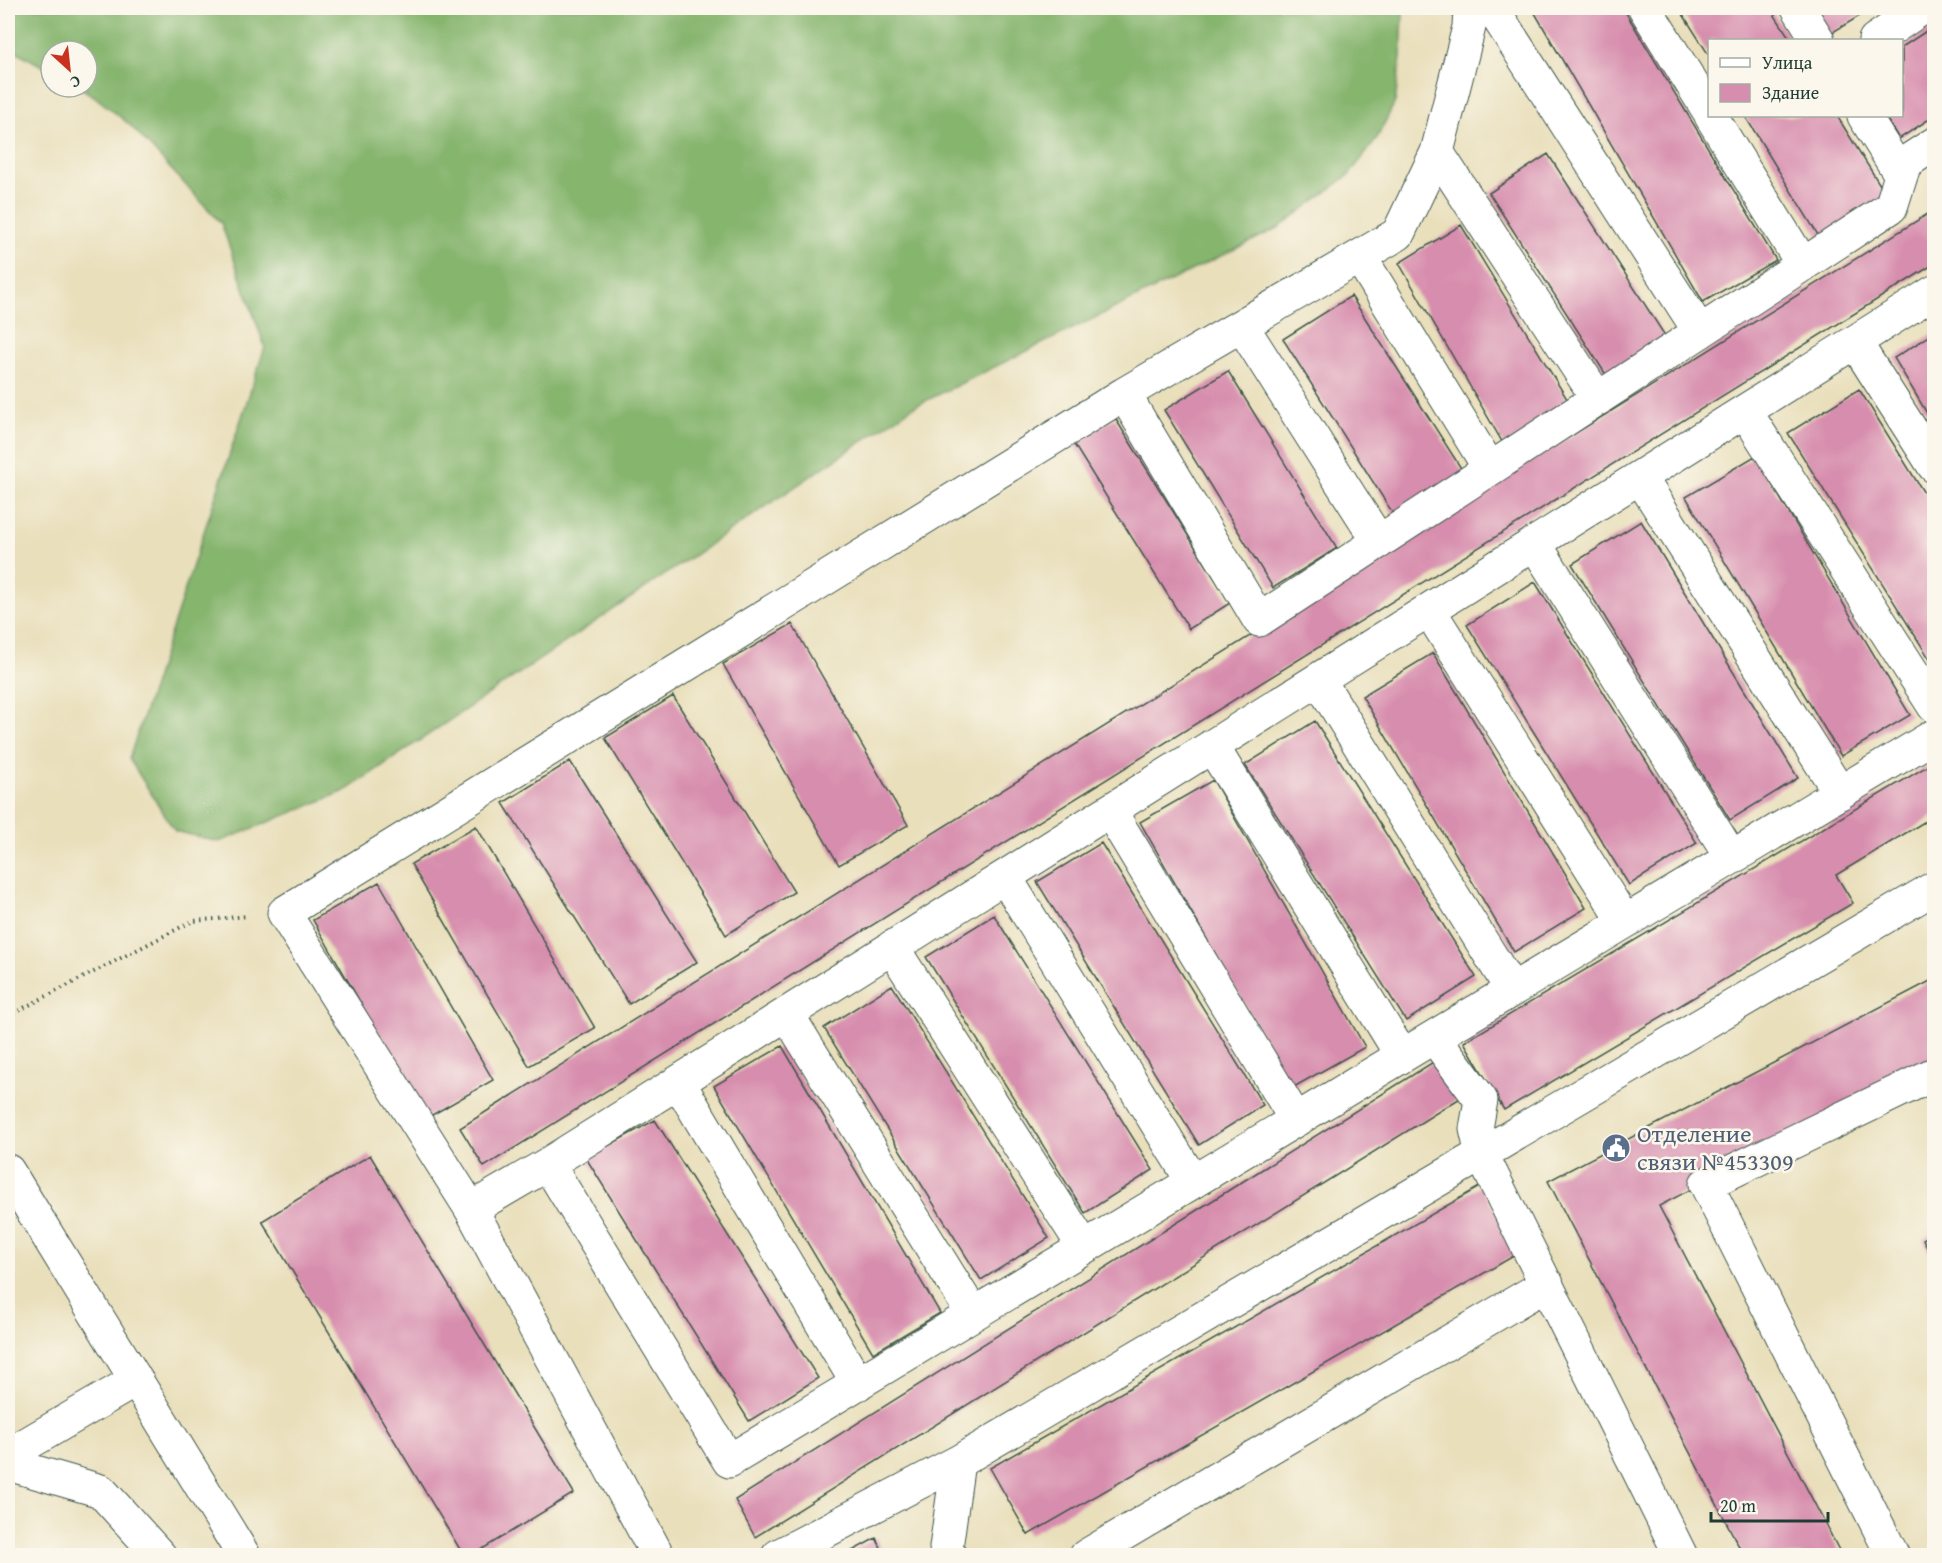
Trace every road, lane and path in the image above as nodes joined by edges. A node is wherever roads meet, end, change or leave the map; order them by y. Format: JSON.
{"nodes":[{"id":1,"x":1470,"y":8,"type":"edge"},
{"id":2,"x":1492,"y":8,"type":"edge"},
{"id":3,"x":1645,"y":8,"type":"edge"},
{"id":4,"x":1798,"y":8,"type":"edge"},
{"id":5,"x":1922,"y":8,"type":"edge"},
{"id":6,"x":1817,"y":39,"type":"edge"},
{"id":7,"x":1876,"y":39,"type":"edge"},
{"id":8,"x":1708,"y":111,"type":"edge"},
{"id":9,"x":1712,"y":117,"type":"edge"},
{"id":10,"x":1865,"y":117,"type":"edge"},
{"id":11,"x":1935,"y":144,"type":"edge"},
{"id":12,"x":1437,"y":152,"type":"junction"},
{"id":13,"x":1901,"y":175,"type":"junction"},
{"id":14,"x":1360,"y":258,"type":"junction"},
{"id":15,"x":1803,"y":265,"type":"junction"},
{"id":16,"x":1935,"y":292,"type":"edge"},
{"id":17,"x":1242,"y":326,"type":"junction"},
{"id":18,"x":1700,"y":332,"type":"junction"},
{"id":19,"x":1855,"y":342,"type":"junction"},
{"id":20,"x":1124,"y":394,"type":"junction"},
{"id":21,"x":1598,"y":399,"type":"junction"},
{"id":22,"x":1745,"y":411,"type":"junction"},
{"id":23,"x":1935,"y":466,"type":"edge"},
{"id":24,"x":1490,"y":469,"type":"junction"},
{"id":25,"x":1640,"y":477,"type":"junction"},
{"id":26,"x":1379,"y":542,"type":"junction"},
{"id":27,"x":1535,"y":544,"type":"junction"},
{"id":28,"x":1429,"y":610,"type":"junction"},
{"id":29,"x":1318,"y":680,"type":"junction"},
{"id":30,"x":1935,"y":706,"type":"edge"},
{"id":31,"x":1935,"y":736,"type":"edge"},
{"id":32,"x":1212,"y":746,"type":"junction"},
{"id":33,"x":1840,"y":793,"type":"junction"},
{"id":34,"x":1110,"y":811,"type":"junction"},
{"id":35,"x":1732,"y":858,"type":"junction"},
{"id":36,"x":1005,"y":877,"type":"junction"},
{"id":37,"x":1935,"y":888,"type":"edge"},
{"id":38,"x":284,"y":913,"type":"junction"},
{"id":39,"x":1625,"y":922,"type":"junction"},
{"id":40,"x":892,"y":947,"type":"junction"},
{"id":41,"x":1512,"y":990,"type":"junction"},
{"id":42,"x":787,"y":1014,"type":"junction"},
{"id":43,"x":8,"y":1016,"type":"edge"},
{"id":44,"x":1434,"y":1037,"type":"junction"},
{"id":45,"x":1402,"y":1056,"type":"junction"},
{"id":46,"x":1935,"y":1074,"type":"edge"},
{"id":47,"x":679,"y":1083,"type":"junction"},
{"id":48,"x":1296,"y":1120,"type":"junction"},
{"id":49,"x":1482,"y":1155,"type":"junction"},
{"id":50,"x":548,"y":1164,"type":"junction"},
{"id":51,"x":8,"y":1171,"type":"edge"},
{"id":52,"x":1193,"y":1182,"type":"junction"},
{"id":53,"x":471,"y":1209,"type":"junction"},
{"id":54,"x":1084,"y":1247,"type":"junction"},
{"id":55,"x":1546,"y":1284,"type":"junction"},
{"id":56,"x":973,"y":1314,"type":"junction"},
{"id":57,"x":136,"y":1380,"type":"junction"},
{"id":58,"x":858,"y":1384,"type":"junction"},
{"id":59,"x":8,"y":1455,"type":"edge"},
{"id":60,"x":958,"y":1462,"type":"junction"},
{"id":61,"x":8,"y":1464,"type":"edge"},
{"id":62,"x":160,"y":1556,"type":"edge"},
{"id":63,"x":244,"y":1556,"type":"edge"},
{"id":64,"x":658,"y":1556,"type":"edge"},
{"id":65,"x":778,"y":1556,"type":"edge"},
{"id":66,"x":950,"y":1556,"type":"edge"},
{"id":67,"x":1086,"y":1556,"type":"edge"},
{"id":68,"x":1681,"y":1556,"type":"edge"},
{"id":69,"x":1893,"y":1556,"type":"edge"}],
"edges":[{"from":1,"to":12,"type":"lane"},
{"from":2,"to":18,"type":"lane"},
{"from":3,"to":8,"type":"lane"},
{"from":4,"to":6,"type":"lane"},
{"from":5,"to":7,"type":"lane"},
{"from":9,"to":15,"type":"lane"},
{"from":10,"to":13,"type":"lane"},
{"from":11,"to":13,"type":"lane"},
{"from":12,"to":14,"type":"lane"},
{"from":12,"to":21,"type":"lane"},
{"from":13,"to":15,"type":"lane"},
{"from":14,"to":17,"type":"lane"},
{"from":14,"to":24,"type":"lane"},
{"from":15,"to":18,"type":"lane"},
{"from":16,"to":19,"type":"lane"},
{"from":17,"to":20,"type":"lane"},
{"from":17,"to":26,"type":"lane"},
{"from":18,"to":21,"type":"lane"},
{"from":19,"to":22,"type":"lane"},
{"from":19,"to":23,"type":"lane"},
{"from":20,"to":26,"type":"lane"},
{"from":20,"to":38,"type":"lane"},
{"from":21,"to":24,"type":"lane"},
{"from":22,"to":25,"type":"lane"},
{"from":22,"to":30,"type":"lane"},
{"from":24,"to":26,"type":"lane"},
{"from":25,"to":27,"type":"lane"},
{"from":25,"to":33,"type":"lane"},
{"from":27,"to":28,"type":"lane"},
{"from":27,"to":35,"type":"lane"},
{"from":28,"to":29,"type":"lane"},
{"from":28,"to":39,"type":"lane"},
{"from":29,"to":32,"type":"lane"},
{"from":29,"to":41,"type":"lane"},
{"from":31,"to":33,"type":"lane"},
{"from":32,"to":34,"type":"lane"},
{"from":32,"to":45,"type":"lane"},
{"from":33,"to":35,"type":"lane"},
{"from":34,"to":36,"type":"lane"},
{"from":34,"to":48,"type":"lane"},
{"from":35,"to":39,"type":"lane"},
{"from":36,"to":40,"type":"lane"},
{"from":36,"to":52,"type":"lane"},
{"from":37,"to":49,"type":"lane"},
{"from":38,"to":43,"type":"path"},
{"from":38,"to":53,"type":"lane"},
{"from":39,"to":41,"type":"lane"},
{"from":40,"to":42,"type":"lane"},
{"from":40,"to":54,"type":"lane"},
{"from":41,"to":44,"type":"lane"},
{"from":42,"to":47,"type":"lane"},
{"from":42,"to":56,"type":"lane"},
{"from":44,"to":45,"type":"lane"},
{"from":44,"to":49,"type":"lane"},
{"from":45,"to":48,"type":"lane"},
{"from":46,"to":69,"type":"lane"},
{"from":47,"to":50,"type":"lane"},
{"from":47,"to":58,"type":"lane"},
{"from":48,"to":52,"type":"lane"},
{"from":49,"to":55,"type":"lane"},
{"from":49,"to":60,"type":"lane"},
{"from":50,"to":53,"type":"lane"},
{"from":50,"to":58,"type":"lane"},
{"from":51,"to":57,"type":"lane"},
{"from":52,"to":54,"type":"lane"},
{"from":53,"to":64,"type":"lane"},
{"from":54,"to":56,"type":"lane"},
{"from":55,"to":67,"type":"lane"},
{"from":55,"to":68,"type":"lane"},
{"from":56,"to":58,"type":"lane"},
{"from":57,"to":59,"type":"lane"},
{"from":57,"to":63,"type":"lane"},
{"from":60,"to":65,"type":"lane"},
{"from":60,"to":66,"type":"lane"},
{"from":61,"to":62,"type":"lane"}]}
